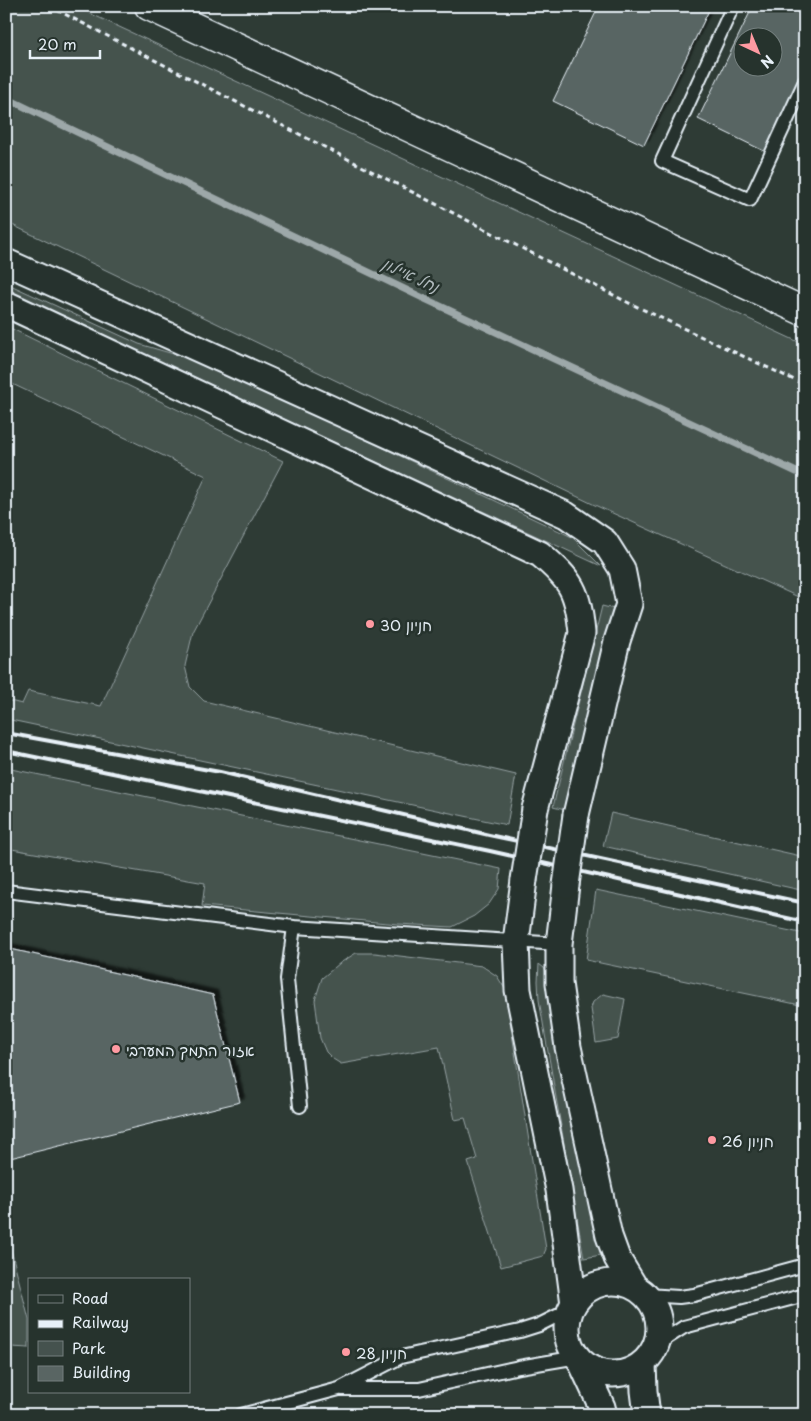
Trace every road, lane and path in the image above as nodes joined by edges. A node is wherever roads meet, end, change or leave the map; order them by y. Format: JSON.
{"nodes":[{"id":1,"x":49,"y":6,"type":"edge"},
{"id":2,"x":150,"y":6,"type":"edge"},
{"id":3,"x":733,"y":6,"type":"edge"},
{"id":4,"x":805,"y":81,"type":"edge"},
{"id":5,"x":6,"y":262,"type":"edge"},
{"id":6,"x":6,"y":304,"type":"edge"},
{"id":7,"x":805,"y":312,"type":"edge"},
{"id":8,"x":805,"y":385,"type":"edge"},
{"id":9,"x":6,"y":891,"type":"edge"},
{"id":10,"x":294,"y":927,"type":"junction"},
{"id":11,"x":516,"y":942,"type":"junction"},
{"id":12,"x":559,"y":944,"type":"junction"},
{"id":13,"x":300,"y":1106,"type":"dead end"},
{"id":14,"x":805,"y":1265,"type":"edge"},
{"id":15,"x":640,"y":1291,"type":"junction"},
{"id":16,"x":805,"y":1295,"type":"edge"},
{"id":17,"x":572,"y":1306,"type":"junction"},
{"id":18,"x":650,"y":1354,"type":"junction"},
{"id":19,"x":579,"y":1359,"type":"junction"},
{"id":20,"x":339,"y":1389,"type":"junction"},
{"id":21,"x":241,"y":1415,"type":"edge"},
{"id":22,"x":604,"y":1415,"type":"edge"},
{"id":23,"x":647,"y":1415,"type":"edge"}],
"edges":[{"from":1,"to":8,"type":"path"},
{"from":2,"to":7,"type":"main road"},
{"from":3,"to":4,"type":"lane"},
{"from":5,"to":12,"type":"street","bridge":true},
{"from":6,"to":11,"type":"street","bridge":true},
{"from":9,"to":10,"type":"lane"},
{"from":10,"to":11,"type":"lane"},
{"from":10,"to":13,"type":"lane"},
{"from":11,"to":12,"type":"lane"},
{"from":11,"to":17,"type":"street"},
{"from":12,"to":15,"type":"street"},
{"from":14,"to":15,"type":"lane"},
{"from":15,"to":17,"type":"street"},
{"from":15,"to":18,"type":"street"},
{"from":16,"to":18,"type":"lane"},
{"from":17,"to":19,"type":"street"},
{"from":17,"to":20,"type":"lane"},
{"from":18,"to":19,"type":"street"},
{"from":18,"to":23,"type":"street"},
{"from":19,"to":20,"type":"lane"},
{"from":19,"to":22,"type":"street"},
{"from":20,"to":21,"type":"lane"}]}
